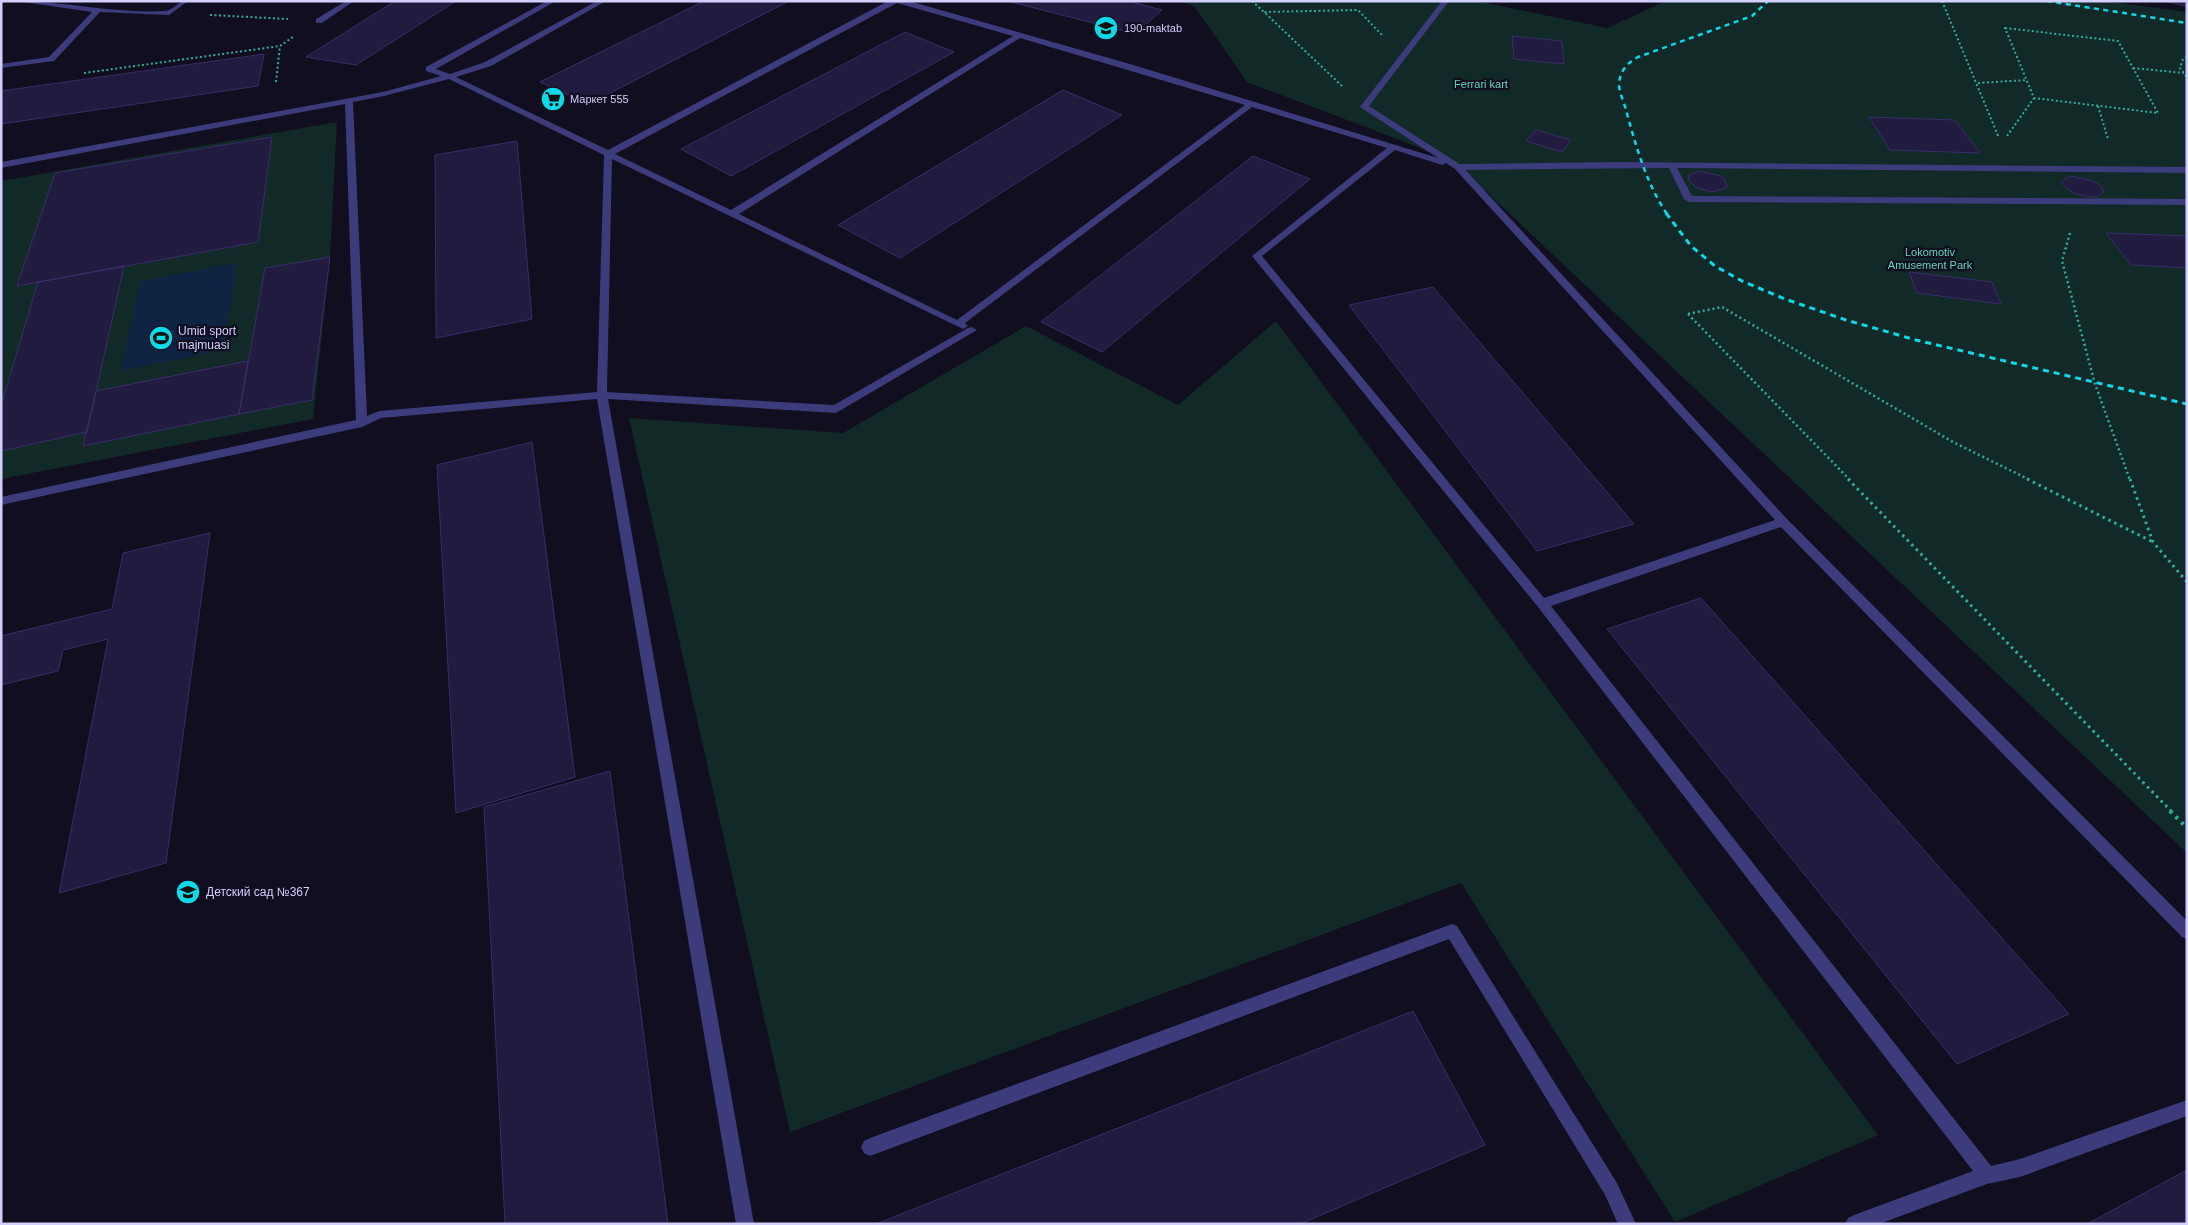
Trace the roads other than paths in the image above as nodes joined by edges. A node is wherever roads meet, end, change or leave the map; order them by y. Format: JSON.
{"nodes":[{"id":1,"x":19,"y":1,"type":"edge"},
{"id":2,"x":185,"y":1,"type":"edge"},
{"id":3,"x":351,"y":1,"type":"edge"},
{"id":4,"x":553,"y":1,"type":"edge"},
{"id":5,"x":603,"y":1,"type":"edge"},
{"id":6,"x":894,"y":1,"type":"edge"},
{"id":7,"x":900,"y":1,"type":"edge"},
{"id":8,"x":1446,"y":1,"type":"edge"},
{"id":9,"x":98,"y":10,"type":"junction"},
{"id":10,"x":319,"y":21,"type":"road end"},
{"id":11,"x":1018,"y":36,"type":"junction"},
{"id":12,"x":1,"y":66,"type":"edge"},
{"id":13,"x":449,"y":76,"type":"junction"},
{"id":14,"x":349,"y":101,"type":"junction"},
{"id":15,"x":1252,"y":104,"type":"junction"},
{"id":16,"x":1394,"y":147,"type":"junction"},
{"id":17,"x":608,"y":154,"type":"junction"},
{"id":18,"x":1,"y":165,"type":"edge"},
{"id":19,"x":1672,"y":166,"type":"junction"},
{"id":20,"x":1458,"y":167,"type":"junction"},
{"id":21,"x":2187,"y":170,"type":"edge"},
{"id":22,"x":2187,"y":202,"type":"edge"},
{"id":23,"x":733,"y":213,"type":"junction"},
{"id":24,"x":958,"y":324,"type":"junction"},
{"id":25,"x":602,"y":394,"type":"junction"},
{"id":26,"x":362,"y":423,"type":"junction"},
{"id":27,"x":1,"y":501,"type":"edge"},
{"id":28,"x":1783,"y":522,"type":"junction"},
{"id":29,"x":1542,"y":604,"type":"junction"},
{"id":30,"x":2187,"y":932,"type":"edge"},
{"id":31,"x":2187,"y":1108,"type":"edge"},
{"id":32,"x":870,"y":1147,"type":"dead end"},
{"id":33,"x":1987,"y":1175,"type":"junction"},
{"id":34,"x":745,"y":1224,"type":"edge"},
{"id":35,"x":1627,"y":1224,"type":"edge"},
{"id":36,"x":1854,"y":1224,"type":"edge"}],
"edges":[{"from":1,"to":9,"type":"street"},
{"from":2,"to":9,"type":"street"},
{"from":3,"to":10,"type":"street"},
{"from":4,"to":13,"type":"street"},
{"from":5,"to":13,"type":"street"},
{"from":6,"to":17,"type":"street"},
{"from":7,"to":11,"type":"street"},
{"from":8,"to":20,"type":"street"},
{"from":9,"to":12,"type":"street"},
{"from":11,"to":15,"type":"street"},
{"from":11,"to":23,"type":"street"},
{"from":13,"to":14,"type":"street"},
{"from":13,"to":17,"type":"street"},
{"from":14,"to":18,"type":"street"},
{"from":14,"to":26,"type":"street"},
{"from":15,"to":16,"type":"street"},
{"from":15,"to":24,"type":"street"},
{"from":16,"to":20,"type":"street"},
{"from":16,"to":29,"type":"street"},
{"from":17,"to":23,"type":"street"},
{"from":17,"to":25,"type":"street"},
{"from":19,"to":20,"type":"street"},
{"from":19,"to":21,"type":"street"},
{"from":19,"to":22,"type":"street"},
{"from":20,"to":28,"type":"street"},
{"from":23,"to":24,"type":"street"},
{"from":24,"to":25,"type":"street"},
{"from":25,"to":26,"type":"street"},
{"from":25,"to":34,"type":"street"},
{"from":26,"to":27,"type":"street"},
{"from":28,"to":29,"type":"street"},
{"from":28,"to":30,"type":"street"},
{"from":29,"to":33,"type":"street"},
{"from":31,"to":33,"type":"street"},
{"from":32,"to":35,"type":"street"},
{"from":33,"to":36,"type":"street"}]}
